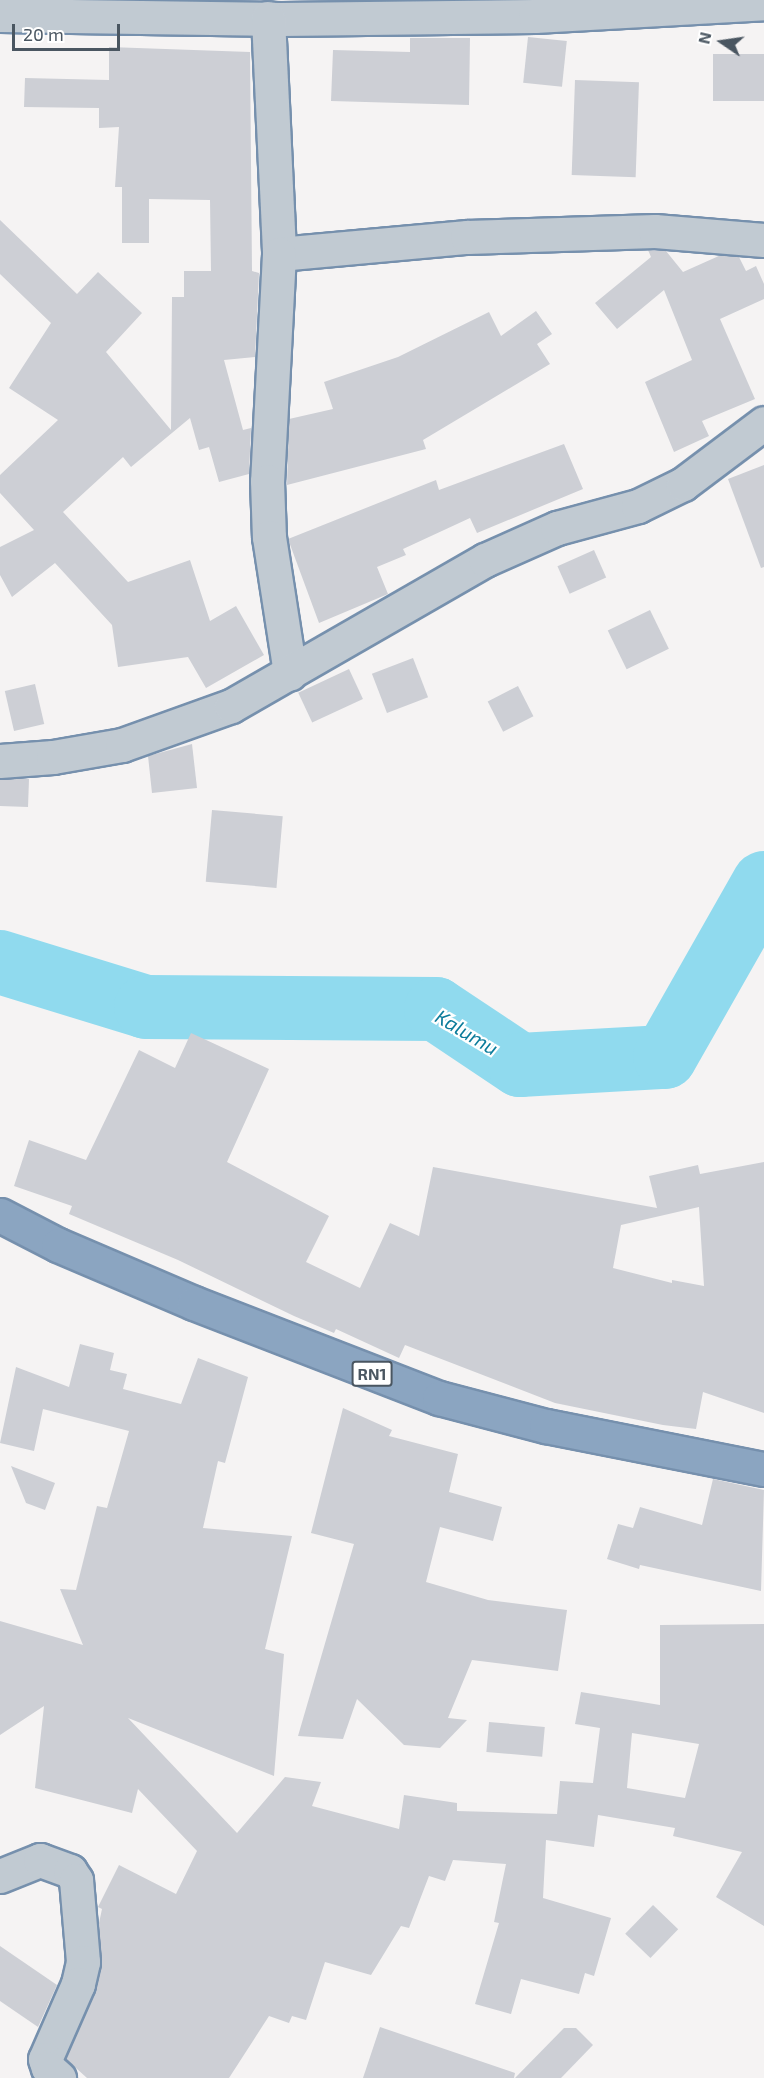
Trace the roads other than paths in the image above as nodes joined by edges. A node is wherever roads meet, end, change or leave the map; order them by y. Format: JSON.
{"nodes":[{"id":1,"x":764,"y":3,"type":"edge"},
{"id":2,"x":0,"y":15,"type":"edge"},
{"id":3,"x":268,"y":18,"type":"junction"},
{"id":4,"x":764,"y":240,"type":"edge"},
{"id":5,"x":279,"y":254,"type":"junction"},
{"id":6,"x":764,"y":423,"type":"edge"},
{"id":7,"x":290,"y":673,"type":"junction"},
{"id":8,"x":0,"y":761,"type":"edge"},
{"id":9,"x":0,"y":1215,"type":"edge"},
{"id":10,"x":764,"y":1469,"type":"edge"},
{"id":11,"x":0,"y":1875,"type":"edge"},
{"id":12,"x":59,"y":2078,"type":"edge"}],
"edges":[{"from":1,"to":3,"type":"street"},
{"from":2,"to":3,"type":"street"},
{"from":3,"to":5,"type":"street"},
{"from":4,"to":5,"type":"street"},
{"from":5,"to":7,"type":"street"},
{"from":6,"to":7,"type":"street"},
{"from":7,"to":8,"type":"street"},
{"from":9,"to":10,"type":"highway","number":"RN1"},
{"from":11,"to":12,"type":"street"}]}
